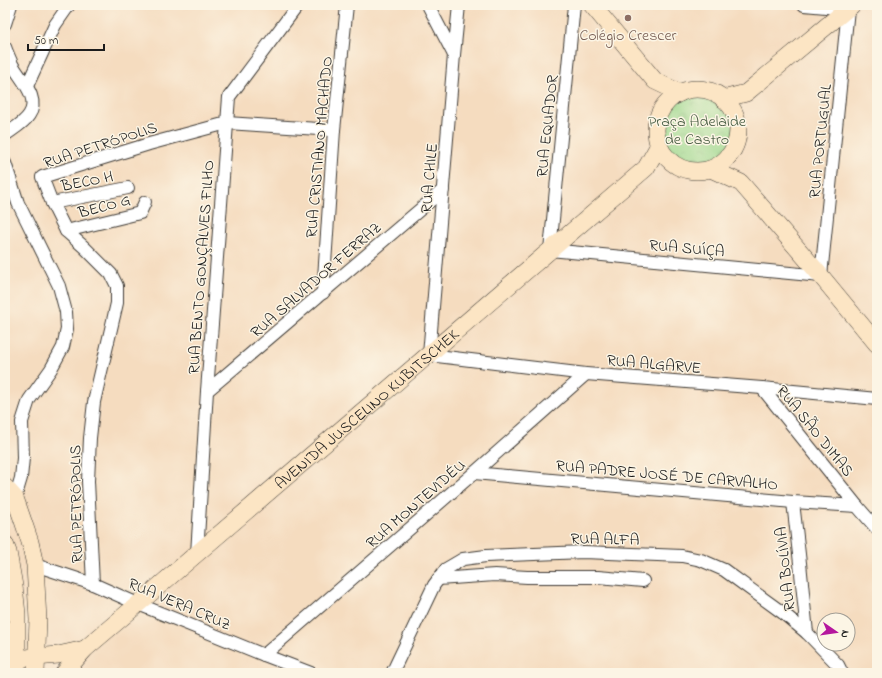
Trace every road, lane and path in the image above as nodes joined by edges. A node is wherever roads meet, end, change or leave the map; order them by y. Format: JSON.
{"nodes":[{"id":1,"x":11,"y":5,"type":"edge"},
{"id":2,"x":70,"y":5,"type":"edge"},
{"id":3,"x":298,"y":5,"type":"edge"},
{"id":4,"x":346,"y":5,"type":"edge"},
{"id":5,"x":428,"y":5,"type":"edge"},
{"id":6,"x":459,"y":5,"type":"edge"},
{"id":7,"x":574,"y":5,"type":"edge"},
{"id":8,"x":592,"y":5,"type":"edge"},
{"id":9,"x":804,"y":5,"type":"edge"},
{"id":10,"x":850,"y":7,"type":"edge"},
{"id":11,"x":5,"y":24,"type":"edge"},
{"id":12,"x":5,"y":47,"type":"edge"},
{"id":13,"x":454,"y":55,"type":"junction"},
{"id":14,"x":655,"y":81,"type":"junction"},
{"id":15,"x":27,"y":86,"type":"junction"},
{"id":16,"x":680,"y":92,"type":"junction"},
{"id":17,"x":746,"y":93,"type":"junction"},
{"id":18,"x":723,"y":99,"type":"junction"},
{"id":19,"x":661,"y":110,"type":"junction"},
{"id":20,"x":734,"y":114,"type":"junction"},
{"id":21,"x":227,"y":123,"type":"junction"},
{"id":22,"x":334,"y":130,"type":"junction"},
{"id":23,"x":5,"y":135,"type":"edge"},
{"id":24,"x":659,"y":145,"type":"junction"},
{"id":25,"x":734,"y":147,"type":"junction"},
{"id":26,"x":671,"y":162,"type":"junction"},
{"id":27,"x":5,"y":163,"type":"edge"},
{"id":28,"x":646,"y":168,"type":"junction"},
{"id":29,"x":711,"y":169,"type":"junction"},
{"id":30,"x":741,"y":183,"type":"junction"},
{"id":31,"x":128,"y":188,"type":"dead end"},
{"id":32,"x":443,"y":190,"type":"junction"},
{"id":33,"x":145,"y":202,"type":"dead end"},
{"id":34,"x":52,"y":203,"type":"junction"},
{"id":35,"x":66,"y":231,"type":"junction"},
{"id":36,"x":550,"y":250,"type":"junction"},
{"id":37,"x":821,"y":276,"type":"junction"},
{"id":38,"x":324,"y":293,"type":"junction"},
{"id":39,"x":877,"y":344,"type":"edge"},
{"id":40,"x":429,"y":355,"type":"junction"},
{"id":41,"x":586,"y":374,"type":"junction"},
{"id":42,"x":762,"y":388,"type":"junction"},
{"id":43,"x":207,"y":391,"type":"junction"},
{"id":44,"x":877,"y":399,"type":"edge"},
{"id":45,"x":474,"y":473,"type":"junction"},
{"id":46,"x":10,"y":492,"type":"edge"},
{"id":47,"x":793,"y":502,"type":"junction"},
{"id":48,"x":857,"y":506,"type":"junction"},
{"id":49,"x":877,"y":529,"type":"edge"},
{"id":50,"x":6,"y":549,"type":"edge"},
{"id":51,"x":197,"y":554,"type":"junction"},
{"id":52,"x":35,"y":565,"type":"junction"},
{"id":53,"x":438,"y":579,"type":"junction"},
{"id":54,"x":642,"y":581,"type":"dead end"},
{"id":55,"x":93,"y":584,"type":"junction"},
{"id":56,"x":138,"y":604,"type":"junction"},
{"id":57,"x":807,"y":633,"type":"junction"},
{"id":58,"x":85,"y":648,"type":"junction"},
{"id":59,"x":264,"y":656,"type":"junction"},
{"id":60,"x":13,"y":663,"type":"edge"},
{"id":61,"x":36,"y":665,"type":"edge"},
{"id":62,"x":64,"y":673,"type":"edge"},
{"id":63,"x":311,"y":673,"type":"edge"},
{"id":64,"x":392,"y":673,"type":"edge"},
{"id":65,"x":842,"y":673,"type":"edge"}],
"edges":[{"from":1,"to":11,"type":"street"},
{"from":2,"to":15,"type":"street"},
{"from":3,"to":21,"type":"street","name":"RUA BENTO GONÇALVES FILHO"},
{"from":4,"to":22,"type":"street","name":"RUA CRISTIANO MACHADO"},
{"from":5,"to":13,"type":"street"},
{"from":6,"to":13,"type":"street","name":"RUA CHILE"},
{"from":7,"to":36,"type":"street","name":"RUA EQUADOR"},
{"from":8,"to":14,"type":"street"},
{"from":9,"to":10,"type":"street"},
{"from":10,"to":17,"type":"street"},
{"from":10,"to":37,"type":"street","name":"RUA PORTUGUAL"},
{"from":12,"to":15,"type":"street"},
{"from":13,"to":32,"type":"street","name":"RUA CHILE"},
{"from":14,"to":16,"type":"street"},
{"from":14,"to":19,"type":"street"},
{"from":15,"to":23,"type":"street"},
{"from":16,"to":18,"type":"street"},
{"from":16,"to":19,"type":"street"},
{"from":17,"to":18,"type":"street"},
{"from":17,"to":20,"type":"street"},
{"from":18,"to":20,"type":"street"},
{"from":19,"to":24,"type":"street"},
{"from":20,"to":25,"type":"street"},
{"from":21,"to":22,"type":"street","name":"RUA PETRÓPOLIS"},
{"from":21,"to":34,"type":"street","name":"RUA PETRÓPOLIS"},
{"from":21,"to":43,"type":"street","name":"RUA BENTO GONÇALVES FILHO"},
{"from":22,"to":38,"type":"street","name":"RUA CRISTIANO MACHADO"},
{"from":24,"to":26,"type":"street"},
{"from":24,"to":28,"type":"street","name":"AVENIDA JUSCELINO KUBITSCHEK"},
{"from":25,"to":29,"type":"street"},
{"from":25,"to":30,"type":"street"},
{"from":26,"to":28,"type":"street","name":"AVENIDA JUSCELINO KUBITSCHEK"},
{"from":26,"to":29,"type":"street"},
{"from":27,"to":46,"type":"street"},
{"from":28,"to":36,"type":"street","name":"AVENIDA JUSCELINO KUBITSCHEK"},
{"from":29,"to":30,"type":"street"},
{"from":30,"to":37,"type":"street"},
{"from":31,"to":34,"type":"street","name":"BECO H"},
{"from":32,"to":38,"type":"street","name":"RUA SALVADOR FERRAZ"},
{"from":32,"to":40,"type":"street","name":"RUA CHILE"},
{"from":33,"to":35,"type":"street","name":"BECO G"},
{"from":34,"to":35,"type":"street","name":"RUA PETRÓPOLIS"},
{"from":35,"to":55,"type":"street","name":"RUA PETRÓPOLIS"},
{"from":36,"to":37,"type":"street","name":"RUA SUÍÇA"},
{"from":36,"to":40,"type":"street","name":"AVENIDA JUSCELINO KUBITSCHEK"},
{"from":37,"to":39,"type":"street"},
{"from":38,"to":43,"type":"street","name":"RUA SALVADOR FERRAZ"},
{"from":40,"to":41,"type":"street","name":"RUA ALGARVE"},
{"from":40,"to":51,"type":"street","name":"AVENIDA JUSCELINO KUBITSCHEK"},
{"from":41,"to":42,"type":"street","name":"RUA ALGARVE"},
{"from":41,"to":45,"type":"street","name":"RUA MONTEVIDÉU"},
{"from":42,"to":44,"type":"street","name":"RUA ALGARVE"},
{"from":42,"to":48,"type":"street","name":"RUA SÃO DIMAS"},
{"from":43,"to":51,"type":"street","name":"RUA BENTO GONÇALVES FILHO"},
{"from":45,"to":47,"type":"street","name":"RUA PADRE JOSÉ DE CARVALHO"},
{"from":45,"to":59,"type":"street","name":"RUA MONTEVIDÉU"},
{"from":46,"to":52,"type":"street"},
{"from":47,"to":48,"type":"street","name":"RUA PADRE JOSÉ DE CARVALHO"},
{"from":47,"to":57,"type":"street","name":"RUA BOLÍVIA"},
{"from":48,"to":49,"type":"street","name":"RUA SÃO DIMAS"},
{"from":50,"to":60,"type":"street"},
{"from":51,"to":56,"type":"street","name":"AVENIDA JUSCELINO KUBITSCHEK"},
{"from":52,"to":55,"type":"street","name":"RUA VERA CRUZ"},
{"from":52,"to":61,"type":"street"},
{"from":53,"to":54,"type":"street"},
{"from":53,"to":57,"type":"street","name":"RUA ALFA"},
{"from":53,"to":64,"type":"street","name":"RUA ALFA"},
{"from":55,"to":56,"type":"street","name":"RUA VERA CRUZ"},
{"from":56,"to":58,"type":"street","name":"AVENIDA JUSCELINO KUBITSCHEK"},
{"from":56,"to":59,"type":"street","name":"RUA VERA CRUZ"},
{"from":57,"to":65,"type":"street","name":"RUA ALFA"},
{"from":58,"to":61,"type":"street"},
{"from":58,"to":62,"type":"street"},
{"from":59,"to":63,"type":"street","name":"RUA VERA CRUZ"},
{"from":60,"to":61,"type":"street"}]}
